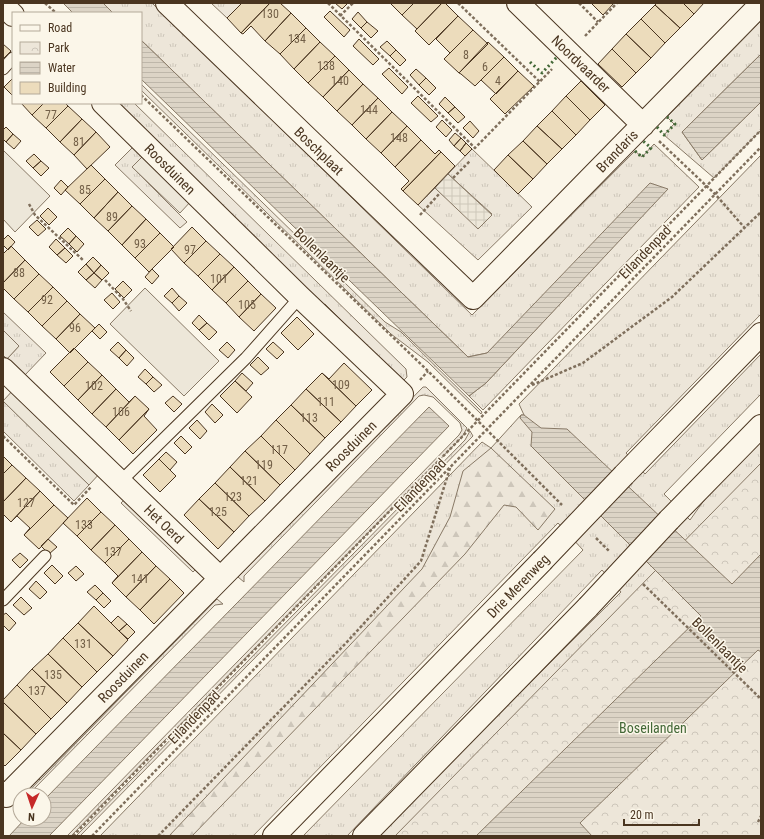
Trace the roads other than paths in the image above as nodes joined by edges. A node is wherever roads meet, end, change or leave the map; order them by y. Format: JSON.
{"nodes":[{"id":1,"x":167,"y":3,"type":"edge"},
{"id":2,"x":518,"y":3,"type":"edge"},
{"id":3,"x":761,"y":4,"type":"edge"},
{"id":4,"x":3,"y":5,"type":"edge"},
{"id":5,"x":12,"y":14,"type":"edge"},
{"id":6,"x":12,"y":59,"type":"edge"},
{"id":7,"x":3,"y":69,"type":"edge"},
{"id":8,"x":104,"y":104,"type":"edge"},
{"id":9,"x":643,"y":125,"type":"junction"},
{"id":10,"x":300,"y":297,"type":"junction"},
{"id":11,"x":474,"y":298,"type":"joint"},
{"id":12,"x":761,"y":334,"type":"edge"},
{"id":13,"x":3,"y":369,"type":"edge"},
{"id":14,"x":761,"y":426,"type":"edge"},
{"id":15,"x":114,"y":476,"type":"junction"},
{"id":16,"x":45,"y":556,"type":"dead end"},
{"id":17,"x":220,"y":578,"type":"junction"},
{"id":18,"x":3,"y":600,"type":"edge"},
{"id":19,"x":5,"y":794,"type":"edge"},
{"id":20,"x":274,"y":836,"type":"edge"},
{"id":21,"x":364,"y":836,"type":"edge"}],
"edges":[{"from":1,"to":11,"type":"main road","name":"Boschplaat"},
{"from":2,"to":9,"type":"main road","name":"Noordvaarder"},
{"from":3,"to":9,"type":"main road","name":"Brandaris"},
{"from":4,"to":5,"type":"main road"},
{"from":6,"to":7,"type":"lane"},
{"from":8,"to":10,"type":"main road","name":"Roosduinen"},
{"from":9,"to":11,"type":"main road","name":"Brandaris"},
{"from":10,"to":15,"type":"lane"},
{"from":10,"to":17,"type":"main road","name":"Roosduinen"},
{"from":12,"to":20,"type":"main road","name":"Drie Merenweg","bridge":true},
{"from":13,"to":15,"type":"main road","name":"Het Oerd"},
{"from":14,"to":21,"type":"main road","bridge":true},
{"from":15,"to":17,"type":"main road","name":"Het Oerd"},
{"from":16,"to":18,"type":"lane"},
{"from":17,"to":19,"type":"main road","name":"Roosduinen"}]}
